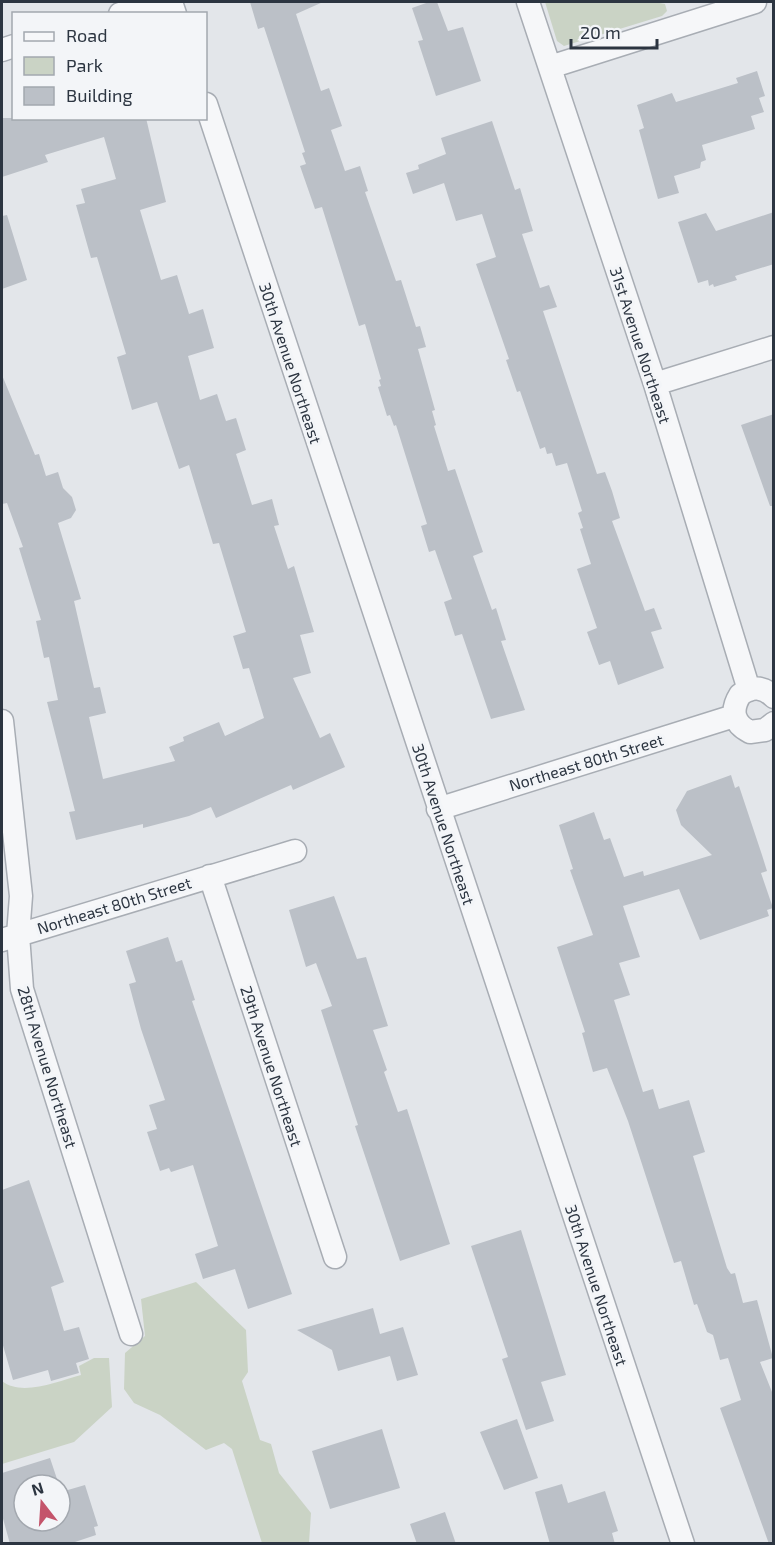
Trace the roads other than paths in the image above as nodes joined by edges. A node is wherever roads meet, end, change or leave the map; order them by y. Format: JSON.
{"nodes":[{"id":1,"x":158,"y":2,"type":"edge"},
{"id":2,"x":528,"y":2,"type":"edge"},
{"id":3,"x":755,"y":2,"type":"edge"},
{"id":4,"x":126,"y":12,"type":"edge"},
{"id":5,"x":550,"y":67,"type":"junction"},
{"id":6,"x":207,"y":107,"type":"edge"},
{"id":7,"x":774,"y":347,"type":"edge"},
{"id":8,"x":655,"y":384,"type":"junction"},
{"id":9,"x":749,"y":690,"type":"junction"},
{"id":10,"x":774,"y":697,"type":"edge"},
{"id":11,"x":734,"y":716,"type":"junction"},
{"id":12,"x":2,"y":721,"type":"edge"},
{"id":13,"x":773,"y":727,"type":"edge"},
{"id":14,"x":438,"y":809,"type":"junction"},
{"id":15,"x":295,"y":851,"type":"dead end"},
{"id":16,"x":210,"y":876,"type":"junction"},
{"id":17,"x":10,"y":937,"type":"edge"},
{"id":18,"x":334,"y":1257,"type":"dead end"},
{"id":19,"x":131,"y":1334,"type":"dead end"},
{"id":20,"x":683,"y":1544,"type":"edge"}],
"edges":[{"from":1,"to":4,"type":"street"},
{"from":2,"to":5,"type":"street","name":"31st Avenue Northeast"},
{"from":3,"to":5,"type":"street"},
{"from":5,"to":8,"type":"street","name":"31st Avenue Northeast"},
{"from":6,"to":14,"type":"street","name":"30th Avenue Northeast"},
{"from":7,"to":8,"type":"street"},
{"from":8,"to":9,"type":"street","name":"31st Avenue Northeast"},
{"from":9,"to":10,"type":"street"},
{"from":9,"to":11,"type":"street"},
{"from":11,"to":13,"type":"street"},
{"from":11,"to":14,"type":"street","name":"Northeast 80th Street"},
{"from":12,"to":17,"type":"street","name":"28th Avenue Northeast"},
{"from":14,"to":20,"type":"street","name":"30th Avenue Northeast"},
{"from":15,"to":16,"type":"street","name":"Northeast 80th Street"},
{"from":16,"to":17,"type":"street","name":"Northeast 80th Street"},
{"from":16,"to":18,"type":"street","name":"29th Avenue Northeast"},
{"from":17,"to":19,"type":"street","name":"28th Avenue Northeast"}]}
